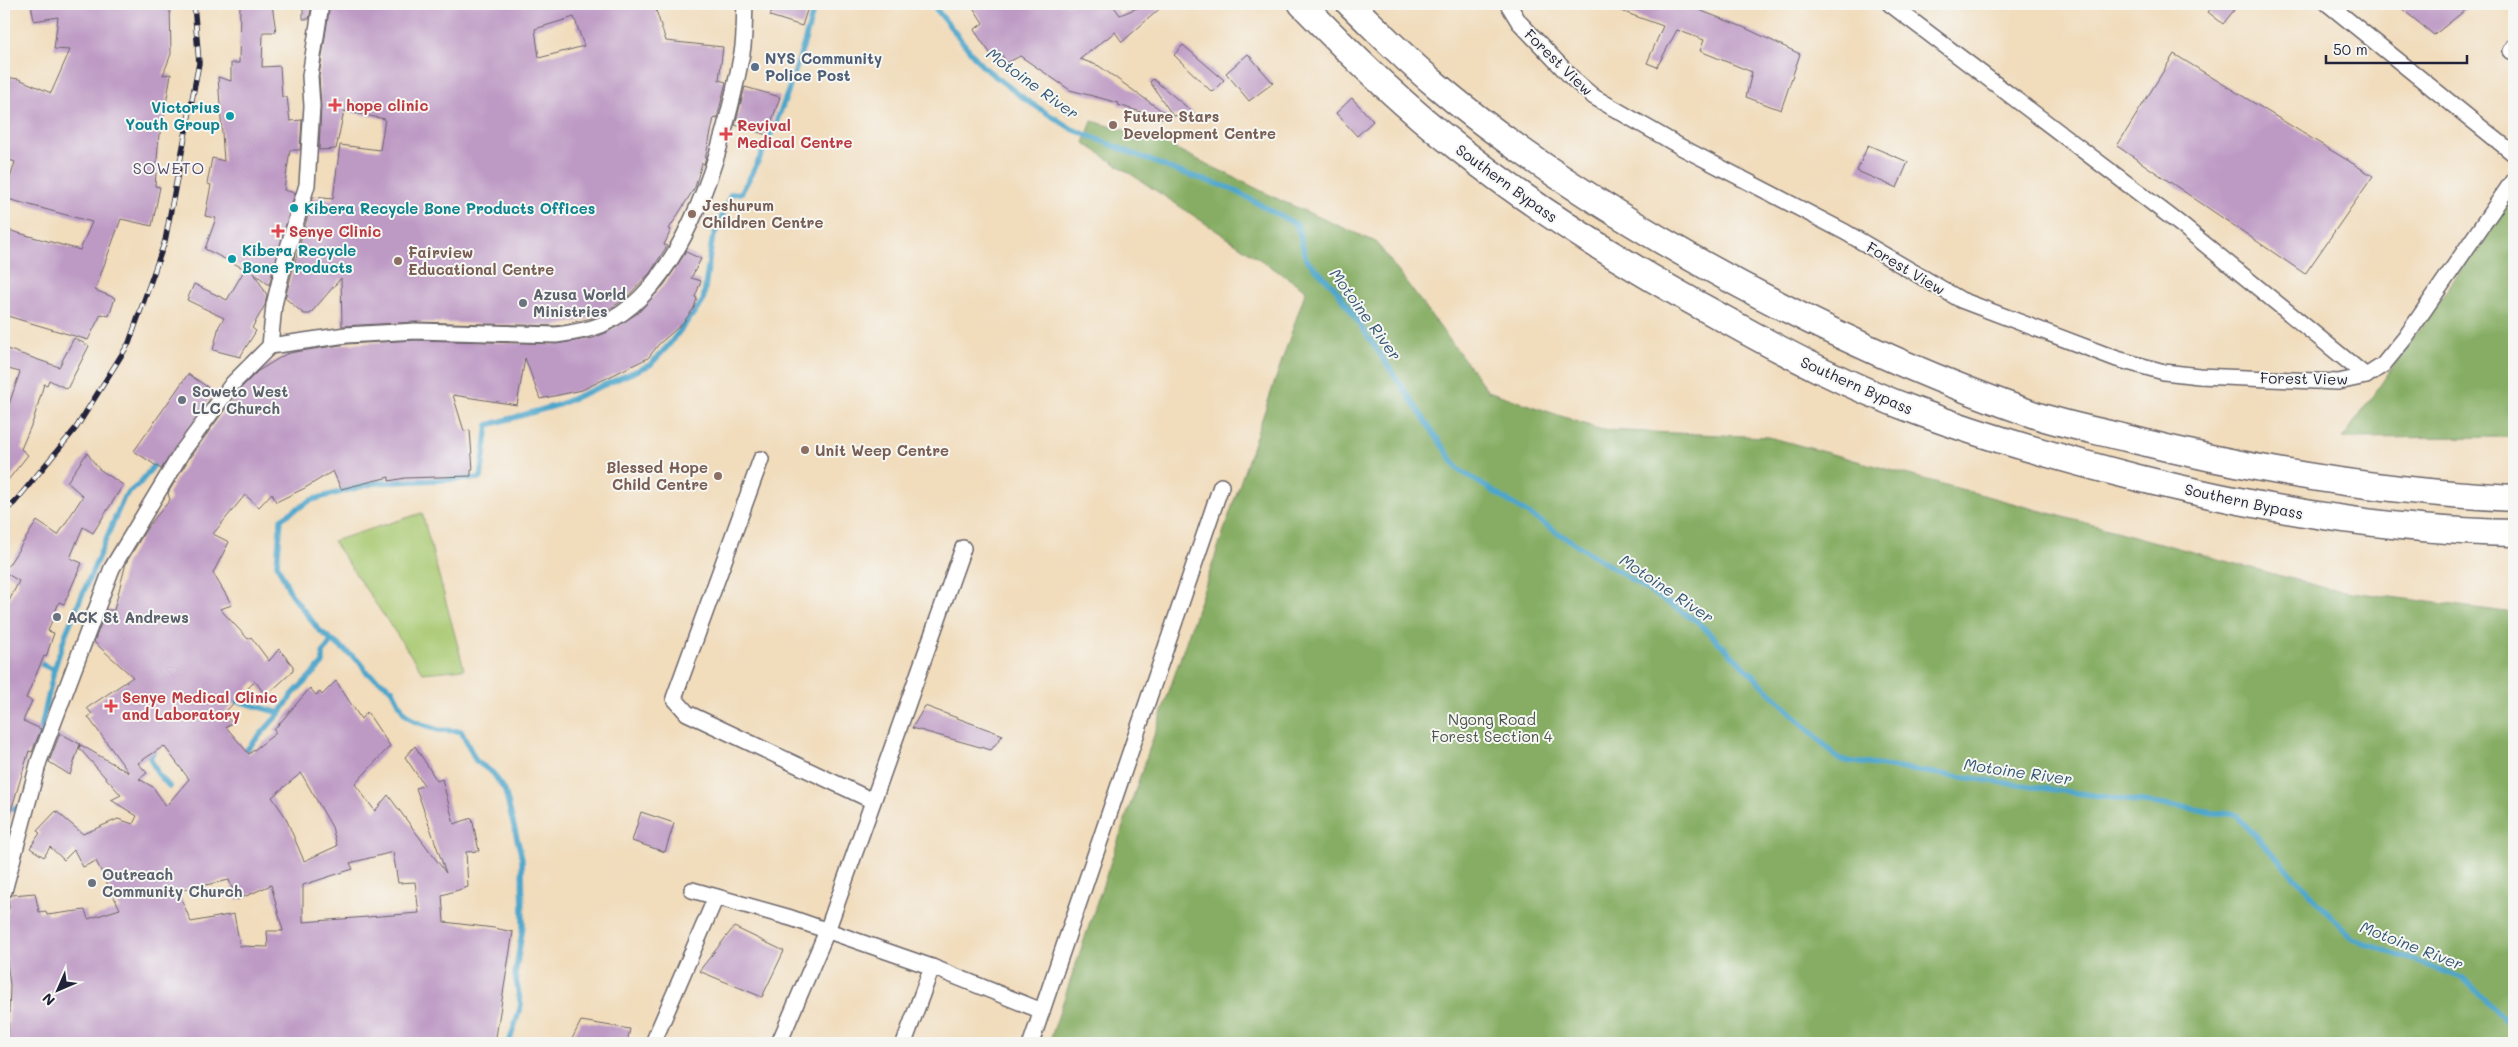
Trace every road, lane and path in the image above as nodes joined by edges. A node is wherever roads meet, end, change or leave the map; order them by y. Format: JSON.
{"nodes":[{"id":1,"x":321,"y":4,"type":"edge"},
{"id":2,"x":745,"y":4,"type":"edge"},
{"id":3,"x":1302,"y":4,"type":"edge"},
{"id":4,"x":1350,"y":4,"type":"edge"},
{"id":5,"x":1508,"y":4,"type":"edge"},
{"id":6,"x":1890,"y":4,"type":"edge"},
{"id":7,"x":2328,"y":4,"type":"edge"},
{"id":8,"x":2514,"y":154,"type":"edge"},
{"id":9,"x":2514,"y":180,"type":"edge"},
{"id":10,"x":270,"y":346,"type":"junction"},
{"id":11,"x":2366,"y":376,"type":"junction"},
{"id":12,"x":761,"y":459,"type":"dead end"},
{"id":13,"x":1221,"y":486,"type":"dead end"},
{"id":14,"x":2514,"y":498,"type":"edge"},
{"id":15,"x":2514,"y":533,"type":"edge"},
{"id":16,"x":962,"y":548,"type":"dead end"},
{"id":17,"x":874,"y":801,"type":"junction"},
{"id":18,"x":692,"y":890,"type":"dead end"},
{"id":19,"x":4,"y":891,"type":"edge"},
{"id":20,"x":716,"y":897,"type":"junction"},
{"id":21,"x":827,"y":931,"type":"junction"},
{"id":22,"x":932,"y":967,"type":"junction"},
{"id":23,"x":1042,"y":1011,"type":"junction"},
{"id":24,"x":653,"y":1043,"type":"edge"},
{"id":25,"x":779,"y":1043,"type":"edge"},
{"id":26,"x":904,"y":1043,"type":"edge"},
{"id":27,"x":1031,"y":1043,"type":"edge"}],
"edges":[{"from":1,"to":10,"type":"street"},
{"from":2,"to":10,"type":"street"},
{"from":3,"to":15,"type":"highway","name":"Southern Bypass"},
{"from":4,"to":14,"type":"highway"},
{"from":5,"to":11,"type":"street","name":"Forest View"},
{"from":6,"to":11,"type":"street","name":"Forest View"},
{"from":7,"to":8,"type":"street"},
{"from":9,"to":11,"type":"street","name":"Forest View"},
{"from":10,"to":19,"type":"street"},
{"from":12,"to":17,"type":"street"},
{"from":13,"to":23,"type":"street"},
{"from":16,"to":17,"type":"street"},
{"from":17,"to":21,"type":"street"},
{"from":18,"to":20,"type":"street"},
{"from":20,"to":21,"type":"street"},
{"from":20,"to":24,"type":"street"},
{"from":21,"to":22,"type":"street"},
{"from":21,"to":25,"type":"street"},
{"from":22,"to":23,"type":"street"},
{"from":22,"to":26,"type":"street"},
{"from":23,"to":27,"type":"street"}]}
